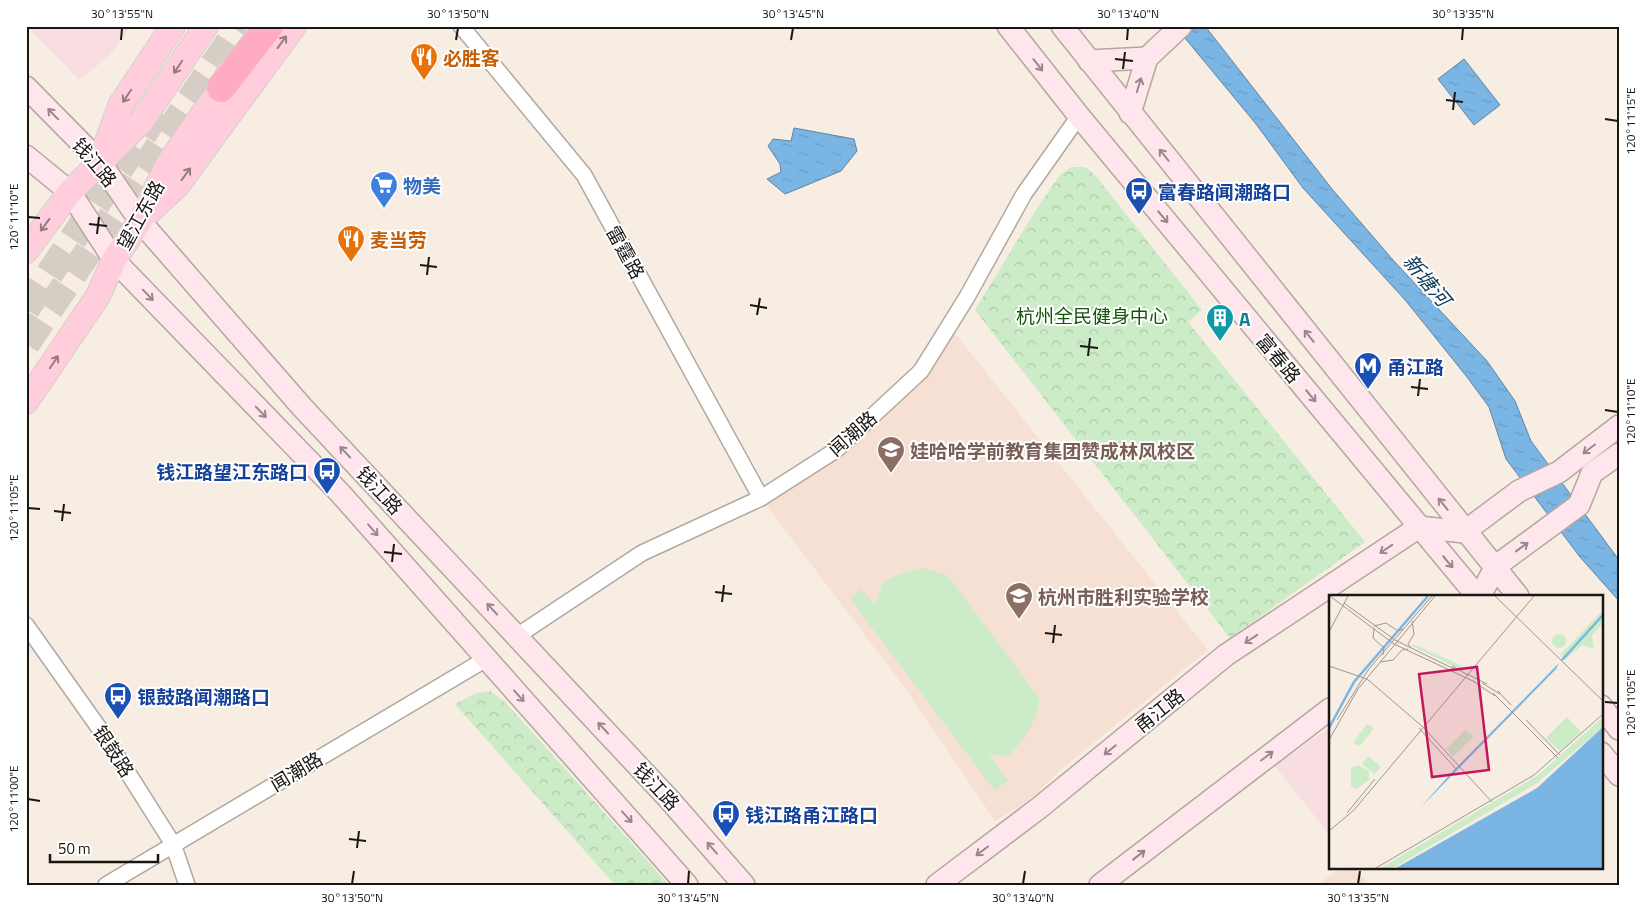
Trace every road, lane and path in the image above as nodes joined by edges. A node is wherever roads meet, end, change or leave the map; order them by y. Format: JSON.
{"nodes":[{"id":1,"x":174,"y":26,"type":"edge"},
{"id":2,"x":206,"y":26,"type":"edge"},
{"id":3,"x":253,"y":26,"type":"edge"},
{"id":4,"x":269,"y":26,"type":"edge"},
{"id":5,"x":294,"y":26,"type":"edge"},
{"id":6,"x":461,"y":26,"type":"edge"},
{"id":7,"x":1008,"y":26,"type":"edge"},
{"id":8,"x":1062,"y":26,"type":"edge"},
{"id":9,"x":1175,"y":32,"type":"edge"},
{"id":10,"x":1147,"y":58,"type":"junction"},
{"id":11,"x":1089,"y":61,"type":"junction"},
{"id":12,"x":26,"y":87,"type":"edge"},
{"id":13,"x":221,"y":88,"type":"junction"},
{"id":14,"x":1130,"y":113,"type":"junction"},
{"id":15,"x":1078,"y":116,"type":"junction"},
{"id":16,"x":26,"y":156,"type":"edge"},
{"id":17,"x":100,"y":162,"type":"junction"},
{"id":18,"x":70,"y":192,"type":"junction"},
{"id":19,"x":140,"y":220,"type":"junction"},
{"id":20,"x":26,"y":251,"type":"edge"},
{"id":21,"x":114,"y":260,"type":"junction"},
{"id":22,"x":26,"y":402,"type":"edge"},
{"id":23,"x":1619,"y":426,"type":"edge"},
{"id":24,"x":1619,"y":454,"type":"edge"},
{"id":25,"x":761,"y":498,"type":"junction"},
{"id":26,"x":1419,"y":527,"type":"junction"},
{"id":27,"x":1464,"y":532,"type":"junction"},
{"id":28,"x":1496,"y":566,"type":"junction"},
{"id":29,"x":1477,"y":595,"type":"edge"},
{"id":30,"x":1479,"y":595,"type":"edge"},
{"id":31,"x":1517,"y":595,"type":"edge"},
{"id":32,"x":26,"y":625,"type":"edge"},
{"id":33,"x":517,"y":636,"type":"junction"},
{"id":34,"x":486,"y":659,"type":"junction"},
{"id":35,"x":1602,"y":707,"type":"edge"},
{"id":36,"x":1329,"y":710,"type":"edge"},
{"id":37,"x":1619,"y":729,"type":"edge"},
{"id":38,"x":1602,"y":754,"type":"edge"},
{"id":39,"x":1619,"y":775,"type":"edge"},
{"id":40,"x":173,"y":844,"type":"junction"},
{"id":41,"x":106,"y":885,"type":"edge"},
{"id":42,"x":186,"y":885,"type":"edge"},
{"id":43,"x":687,"y":885,"type":"edge"},
{"id":44,"x":744,"y":885,"type":"edge"},
{"id":45,"x":937,"y":885,"type":"edge"},
{"id":46,"x":1101,"y":885,"type":"edge"}],
"edges":[{"from":1,"to":17,"type":"main road","one_way":true},
{"from":2,"to":17,"type":"main road","one_way":true},
{"from":3,"to":13,"type":"main road","name":"望江东路"},
{"from":4,"to":13,"type":"highway"},
{"from":19,"to":5,"type":"main road","one_way":true},
{"from":6,"to":25,"type":"street","name":"雷霆路"},
{"from":7,"to":15,"type":"main road","name":"富春路","one_way":true},
{"from":8,"to":11,"type":"main road","name":"富春路"},
{"from":9,"to":10,"type":"main road"},
{"from":10,"to":11,"type":"main road"},
{"from":14,"to":10,"type":"main road","one_way":true},
{"from":11,"to":14,"type":"main road","name":"富春路"},
{"from":17,"to":12,"type":"main road","name":"钱江路","one_way":true},
{"from":13,"to":19,"type":"main road","name":"望江东路"},
{"from":27,"to":14,"type":"main road","name":"富春路","one_way":true},
{"from":15,"to":25,"type":"street","name":"闻潮路"},
{"from":15,"to":26,"type":"main road","name":"富春路","one_way":true},
{"from":16,"to":18,"type":"main road","name":"钱江路"},
{"from":17,"to":18,"type":"main road"},
{"from":17,"to":19,"type":"main road","name":"钱江路"},
{"from":18,"to":20,"type":"main road","one_way":true},
{"from":18,"to":21,"type":"main road","name":"钱江路"},
{"from":19,"to":21,"type":"main road","name":"望江东路"},
{"from":33,"to":19,"type":"main road","name":"钱江路","one_way":true},
{"from":22,"to":21,"type":"main road","name":"望江东路","one_way":true},
{"from":21,"to":34,"type":"main road","name":"钱江路","one_way":true},
{"from":23,"to":27,"type":"main road","one_way":true},
{"from":28,"to":24,"type":"main road","one_way":true},
{"from":25,"to":33,"type":"street","name":"闻潮路"},
{"from":26,"to":27,"type":"main road"},
{"from":26,"to":29,"type":"main road","name":"富春路","one_way":true},
{"from":26,"to":45,"type":"main road","name":"甬江路","one_way":true},
{"from":27,"to":28,"type":"main road","name":"富春路"},
{"from":28,"to":30,"type":"main road"},
{"from":28,"to":31,"type":"main road","name":"富春路"},
{"from":32,"to":40,"type":"street","name":"银鼓路"},
{"from":44,"to":33,"type":"main road","name":"钱江路","one_way":true},
{"from":34,"to":40,"type":"street","name":"闻潮路"},
{"from":34,"to":43,"type":"main road","name":"钱江路","one_way":true},
{"from":35,"to":37,"type":"main road"},
{"from":46,"to":36,"type":"main road","one_way":true},
{"from":38,"to":39,"type":"main road"},
{"from":40,"to":41,"type":"street","name":"闻潮路"},
{"from":40,"to":42,"type":"street","name":"银鼓路"}]}
